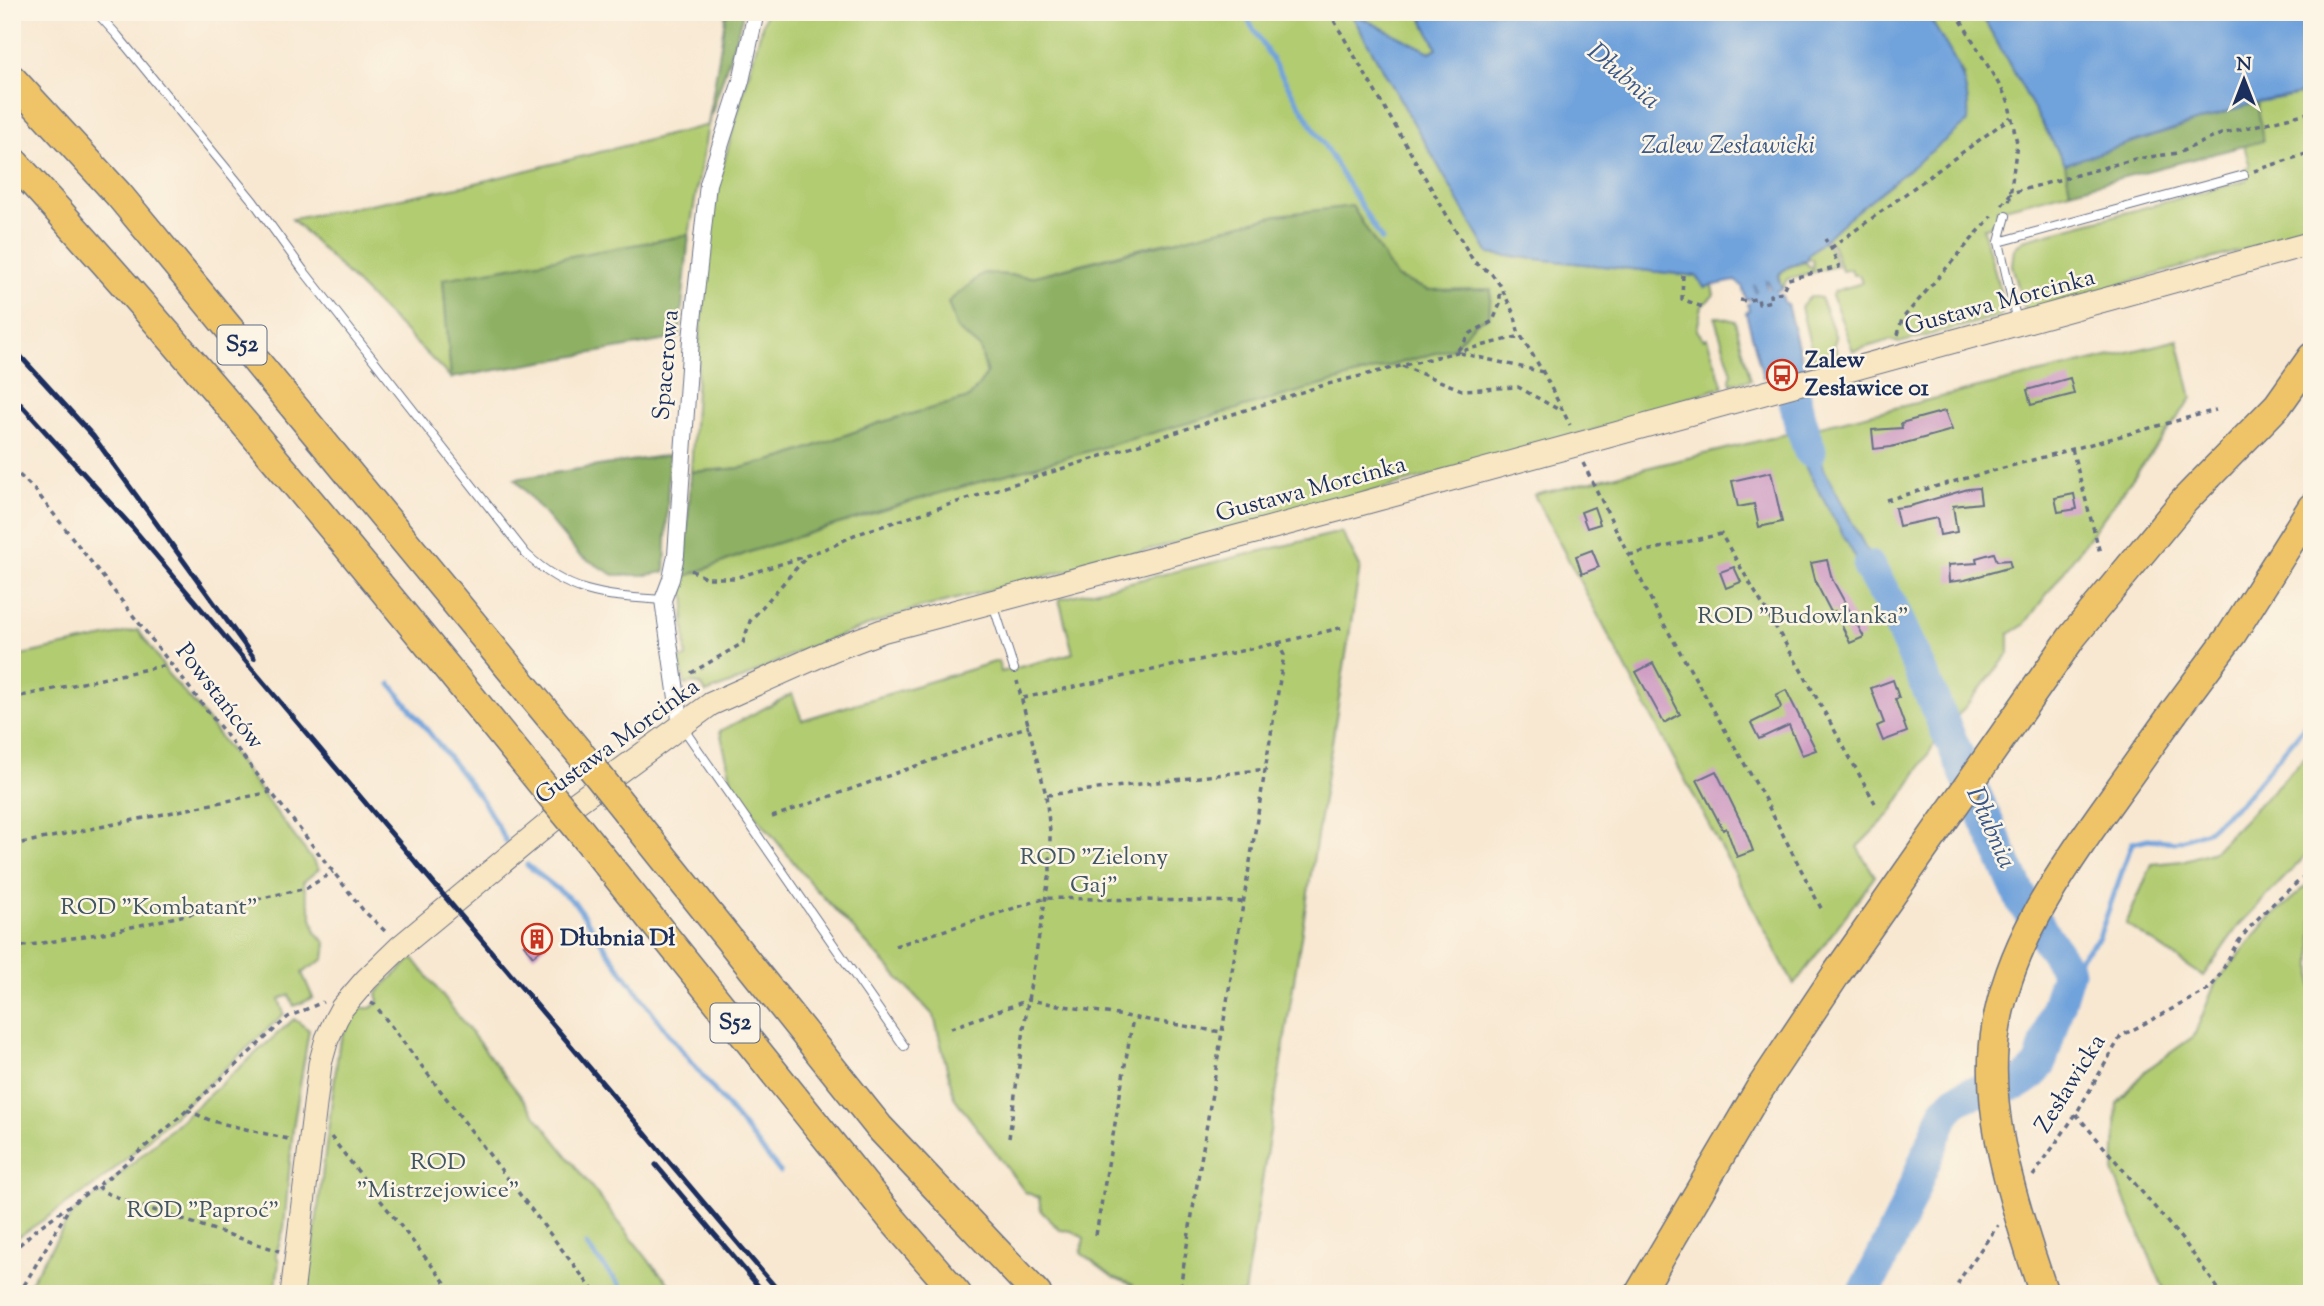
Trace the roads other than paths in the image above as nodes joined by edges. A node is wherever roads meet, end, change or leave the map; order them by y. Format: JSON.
{"nodes":[{"id":1,"x":96,"y":12,"type":"edge"},
{"id":2,"x":757,"y":12,"type":"edge"},
{"id":3,"x":12,"y":79,"type":"edge"},
{"id":4,"x":12,"y":160,"type":"edge"},
{"id":5,"x":2244,"y":175,"type":"road end"},
{"id":6,"x":2006,"y":216,"type":"road end"},
{"id":7,"x":1999,"y":242,"type":"junction"},
{"id":8,"x":2312,"y":243,"type":"edge"},
{"id":9,"x":2018,"y":325,"type":"junction"},
{"id":10,"x":2312,"y":357,"type":"edge"},
{"id":11,"x":2312,"y":507,"type":"edge"},
{"id":12,"x":663,"y":600,"type":"junction"},
{"id":13,"x":992,"y":601,"type":"junction"},
{"id":14,"x":1014,"y":668,"type":"road end"},
{"id":15,"x":681,"y":726,"type":"junction"},
{"id":16,"x":904,"y":1046,"type":"dead end"},
{"id":17,"x":292,"y":1294,"type":"edge"},
{"id":18,"x":957,"y":1294,"type":"edge"},
{"id":19,"x":1037,"y":1294,"type":"edge"},
{"id":20,"x":1639,"y":1294,"type":"edge"},
{"id":21,"x":2044,"y":1294,"type":"edge"}],
"edges":[{"from":1,"to":12,"type":"lane"},
{"from":2,"to":12,"type":"street","name":"Spacerowa"},
{"from":3,"to":19,"type":"highway","number":"S52","bridge":true},
{"from":4,"to":18,"type":"highway","number":"S52","bridge":true},
{"from":5,"to":7,"type":"lane"},
{"from":6,"to":7,"type":"lane"},
{"from":7,"to":9,"type":"lane"},
{"from":8,"to":9,"type":"street","name":"Gustawa Morcinka"},
{"from":9,"to":13,"type":"street","name":"Gustawa Morcinka"},
{"from":10,"to":20,"type":"highway"},
{"from":11,"to":21,"type":"highway","bridge":true},
{"from":12,"to":15,"type":"street","name":"Spacerowa"},
{"from":13,"to":14,"type":"lane"},
{"from":13,"to":15,"type":"street","name":"Gustawa Morcinka"},
{"from":15,"to":16,"type":"lane"},
{"from":15,"to":17,"type":"street","name":"Gustawa Morcinka"}]}
